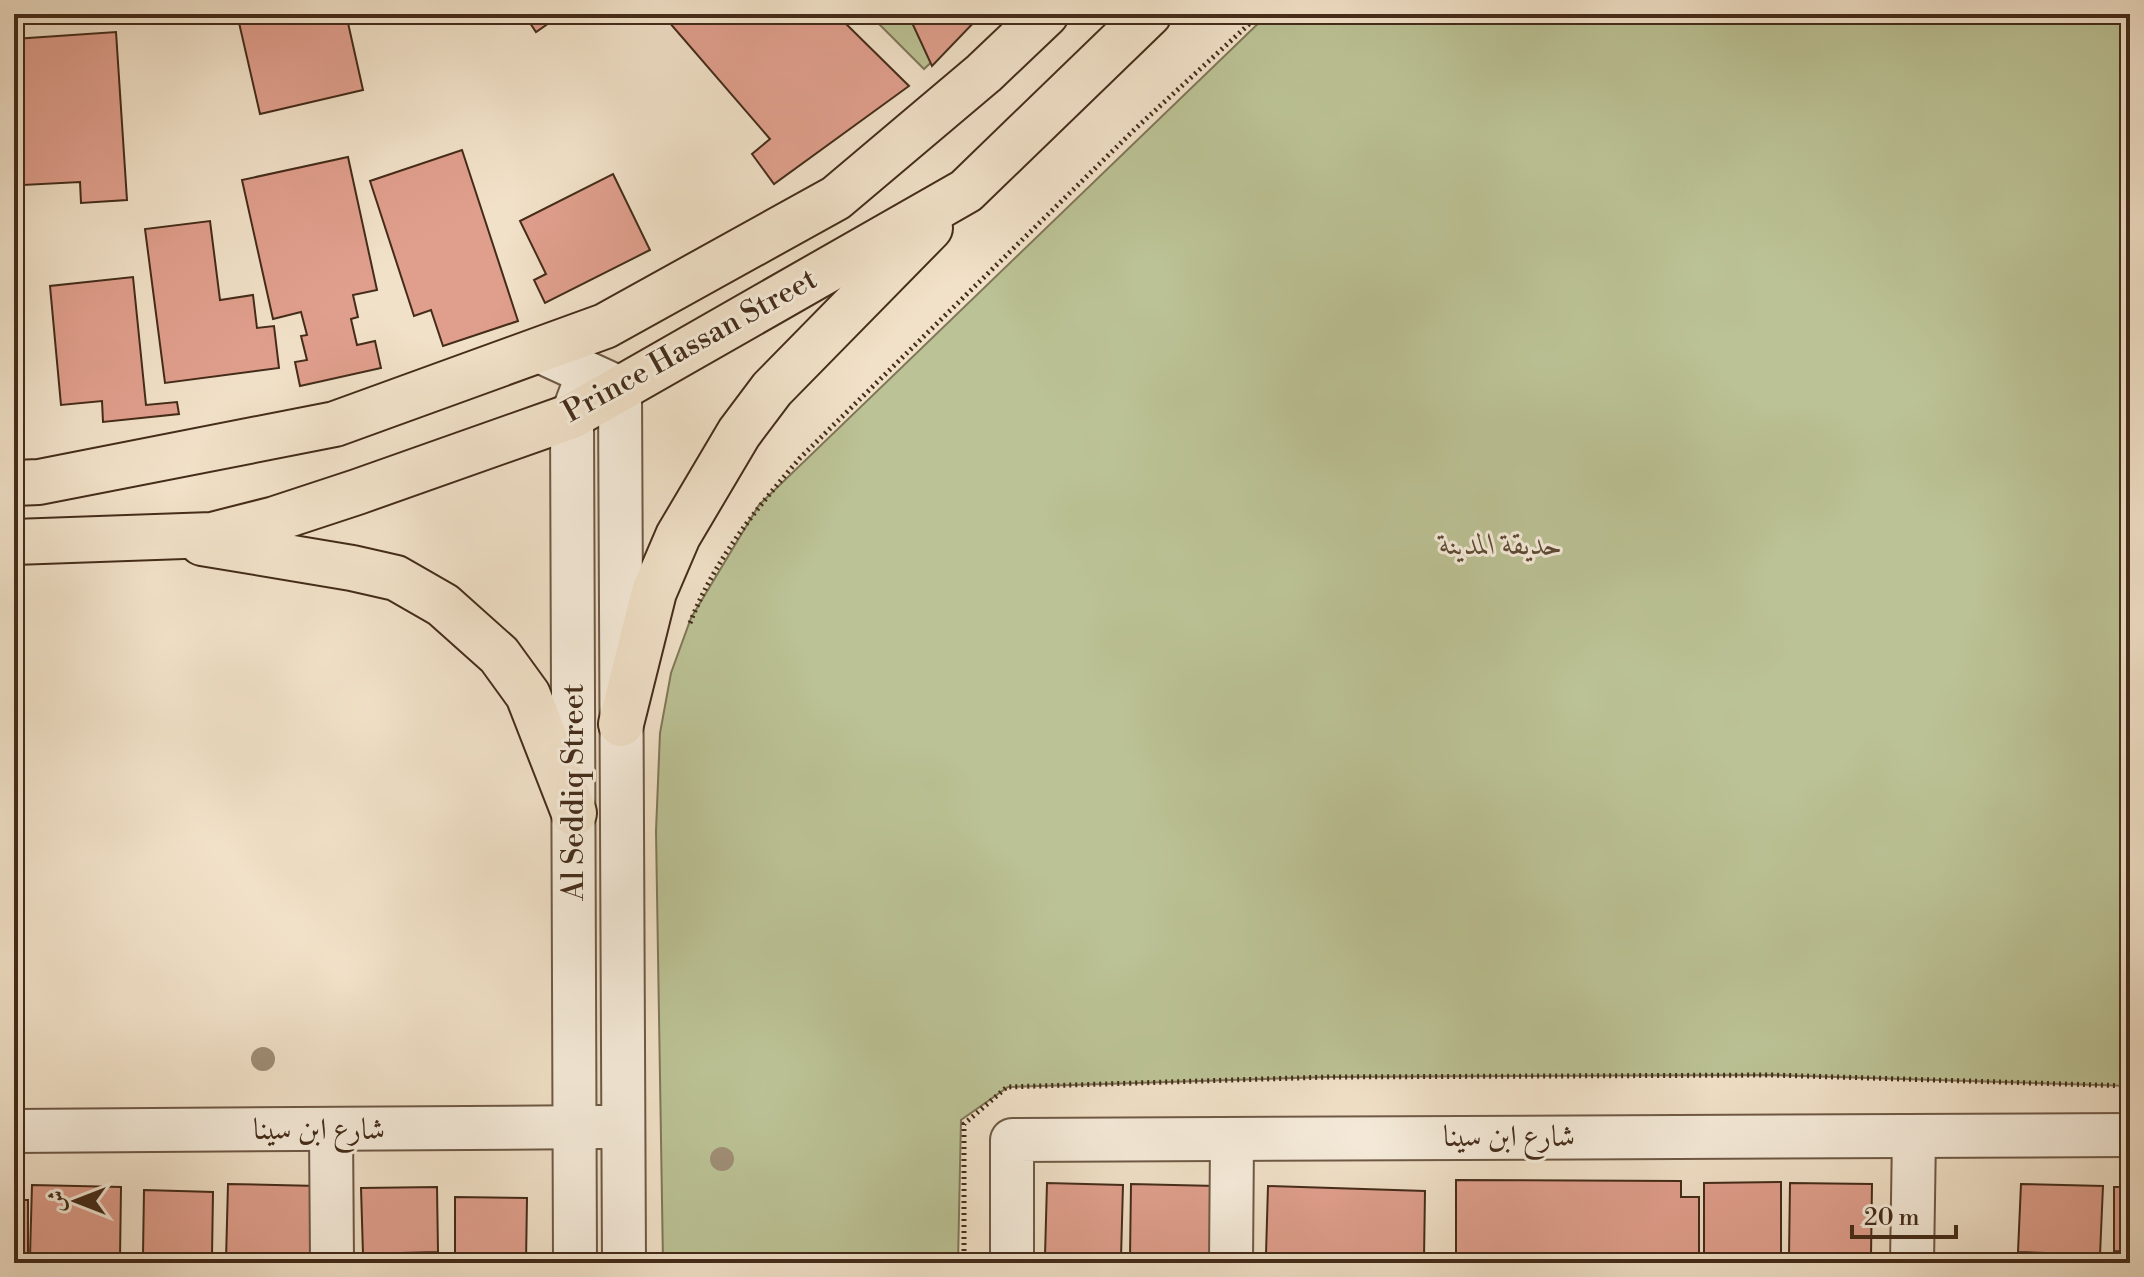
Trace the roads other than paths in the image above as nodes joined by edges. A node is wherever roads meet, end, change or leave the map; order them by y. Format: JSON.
{"nodes":[{"id":1,"x":1046,"y":14,"type":"edge"},
{"id":2,"x":1149,"y":14,"type":"edge"},
{"id":3,"x":966,"y":191,"type":"junction"},
{"id":4,"x":605,"y":326,"type":"junction"},
{"id":5,"x":539,"y":351,"type":"junction"},
{"id":6,"x":604,"y":380,"type":"junction"},
{"id":7,"x":572,"y":416,"type":"junction"},
{"id":8,"x":14,"y":483,"type":"edge"},
{"id":9,"x":176,"y":538,"type":"junction"},
{"id":10,"x":14,"y":542,"type":"edge"},
{"id":11,"x":621,"y":724,"type":"junction"},
{"id":12,"x":574,"y":813,"type":"junction"},
{"id":13,"x":623,"y":1126,"type":"junction"},
{"id":14,"x":575,"y":1128,"type":"junction"},
{"id":15,"x":331,"y":1129,"type":"junction"},
{"id":16,"x":14,"y":1131,"type":"edge"},
{"id":17,"x":2130,"y":1135,"type":"edge"},
{"id":18,"x":1914,"y":1136,"type":"junction"},
{"id":19,"x":1232,"y":1139,"type":"junction"},
{"id":20,"x":332,"y":1263,"type":"edge"},
{"id":21,"x":575,"y":1263,"type":"edge"},
{"id":22,"x":624,"y":1263,"type":"edge"},
{"id":23,"x":1012,"y":1263,"type":"edge"},
{"id":24,"x":1231,"y":1263,"type":"edge"},
{"id":25,"x":1912,"y":1263,"type":"edge"}],
"edges":[{"from":1,"to":4,"type":"main road","name":"Prince Hassan Street"},
{"from":2,"to":3,"type":"main road","name":"Prince Hassan Street"},
{"from":3,"to":6,"type":"main road","name":"Prince Hassan Street"},
{"from":3,"to":11,"type":"main road"},
{"from":4,"to":5,"type":"main road","name":"Prince Hassan Street"},
{"from":4,"to":6,"type":"street","name":"Al Seddiq Street"},
{"from":5,"to":6,"type":"street"},
{"from":5,"to":8,"type":"main road","name":"Prince Hassan Street"},
{"from":6,"to":7,"type":"main road","name":"Prince Hassan Street"},
{"from":6,"to":11,"type":"street","name":"Al Seddiq Street"},
{"from":7,"to":9,"type":"main road","name":"Prince Hassan Street"},
{"from":7,"to":12,"type":"street","name":"Al Seddiq Street"},
{"from":9,"to":10,"type":"main road","name":"Prince Hassan Street"},
{"from":9,"to":12,"type":"main road"},
{"from":11,"to":13,"type":"street","name":"Al Seddiq Street"},
{"from":12,"to":14,"type":"street","name":"Al Seddiq Street"},
{"from":13,"to":14,"type":"street","name":"شارع ابن سينا"},
{"from":13,"to":22,"type":"street","name":"Al Seddiq Street"},
{"from":14,"to":15,"type":"street","name":"شارع ابن سينا"},
{"from":14,"to":21,"type":"street","name":"Al Seddiq Street"},
{"from":15,"to":16,"type":"street","name":"شارع ابن سينا"},
{"from":15,"to":20,"type":"street"},
{"from":17,"to":18,"type":"street","name":"شارع ابن سينا"},
{"from":18,"to":19,"type":"street","name":"شارع ابن سينا"},
{"from":18,"to":25,"type":"street"},
{"from":19,"to":23,"type":"street","name":"شارع ابن سينا"},
{"from":19,"to":24,"type":"street"}]}
